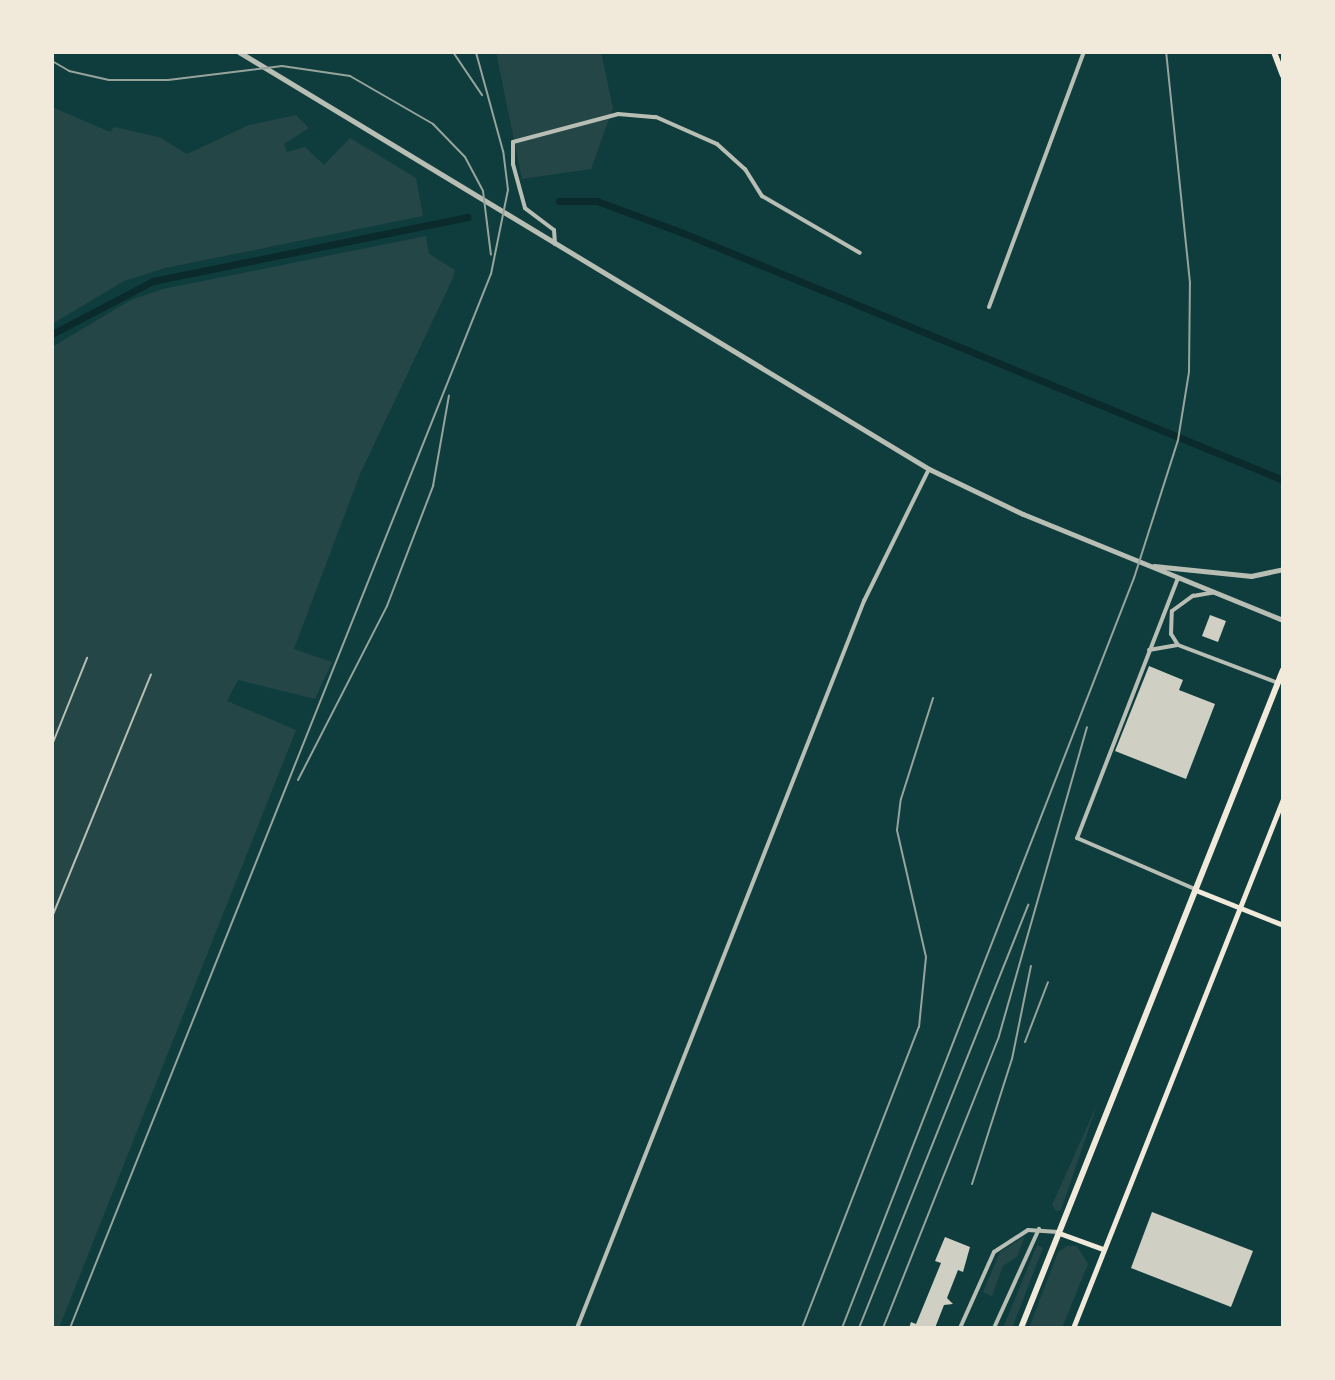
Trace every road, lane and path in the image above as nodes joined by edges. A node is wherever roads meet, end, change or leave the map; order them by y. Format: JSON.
{"nodes":[{"id":1,"x":239,"y":52,"type":"edge"},
{"id":2,"x":1084,"y":52,"type":"edge"},
{"id":3,"x":1274,"y":52,"type":"edge"},
{"id":4,"x":1283,"y":75,"type":"edge"},
{"id":5,"x":555,"y":244,"type":"junction"},
{"id":6,"x":860,"y":253,"type":"dead end"},
{"id":7,"x":989,"y":307,"type":"dead end"},
{"id":8,"x":929,"y":469,"type":"junction"},
{"id":9,"x":1149,"y":565,"type":"junction"},
{"id":10,"x":1283,"y":569,"type":"edge"},
{"id":11,"x":1178,"y":578,"type":"junction"},
{"id":12,"x":1215,"y":592,"type":"junction"},
{"id":13,"x":1283,"y":620,"type":"edge"},
{"id":14,"x":1178,"y":645,"type":"junction"},
{"id":15,"x":1149,"y":650,"type":"junction"},
{"id":16,"x":87,"y":658,"type":"dead end"},
{"id":17,"x":1283,"y":670,"type":"edge"},
{"id":18,"x":151,"y":674,"type":"dead end"},
{"id":19,"x":1278,"y":683,"type":"junction"},
{"id":20,"x":52,"y":745,"type":"edge"},
{"id":21,"x":1283,"y":799,"type":"edge"},
{"id":22,"x":1198,"y":891,"type":"junction"},
{"id":23,"x":1238,"y":907,"type":"junction"},
{"id":24,"x":52,"y":917,"type":"edge"},
{"id":25,"x":1283,"y":925,"type":"edge"},
{"id":26,"x":1039,"y":1229,"type":"junction"},
{"id":27,"x":1058,"y":1232,"type":"junction"},
{"id":28,"x":1103,"y":1249,"type":"junction"},
{"id":29,"x":577,"y":1328,"type":"edge"},
{"id":30,"x":960,"y":1328,"type":"edge"},
{"id":31,"x":994,"y":1328,"type":"edge"},
{"id":32,"x":1021,"y":1328,"type":"edge"},
{"id":33,"x":1073,"y":1328,"type":"edge"}],
"edges":[{"from":1,"to":5,"type":"street"},
{"from":2,"to":7,"type":"street"},
{"from":3,"to":4,"type":"highway"},
{"from":5,"to":6,"type":"street"},
{"from":5,"to":8,"type":"street"},
{"from":8,"to":9,"type":"street"},
{"from":8,"to":29,"type":"street"},
{"from":9,"to":10,"type":"street"},
{"from":9,"to":11,"type":"street"},
{"from":11,"to":12,"type":"street"},
{"from":11,"to":15,"type":"street"},
{"from":12,"to":13,"type":"street"},
{"from":12,"to":14,"type":"street"},
{"from":14,"to":15,"type":"street"},
{"from":14,"to":19,"type":"street"},
{"from":15,"to":22,"type":"street"},
{"from":16,"to":20,"type":"lane"},
{"from":17,"to":19,"type":"highway"},
{"from":18,"to":24,"type":"lane"},
{"from":19,"to":22,"type":"highway"},
{"from":21,"to":23,"type":"main road"},
{"from":22,"to":23,"type":"main road"},
{"from":22,"to":27,"type":"highway"},
{"from":23,"to":25,"type":"main road"},
{"from":23,"to":28,"type":"main road"},
{"from":26,"to":27,"type":"street"},
{"from":26,"to":30,"type":"street"},
{"from":26,"to":31,"type":"street"},
{"from":27,"to":28,"type":"main road"},
{"from":27,"to":32,"type":"highway"},
{"from":28,"to":33,"type":"main road"}]}
